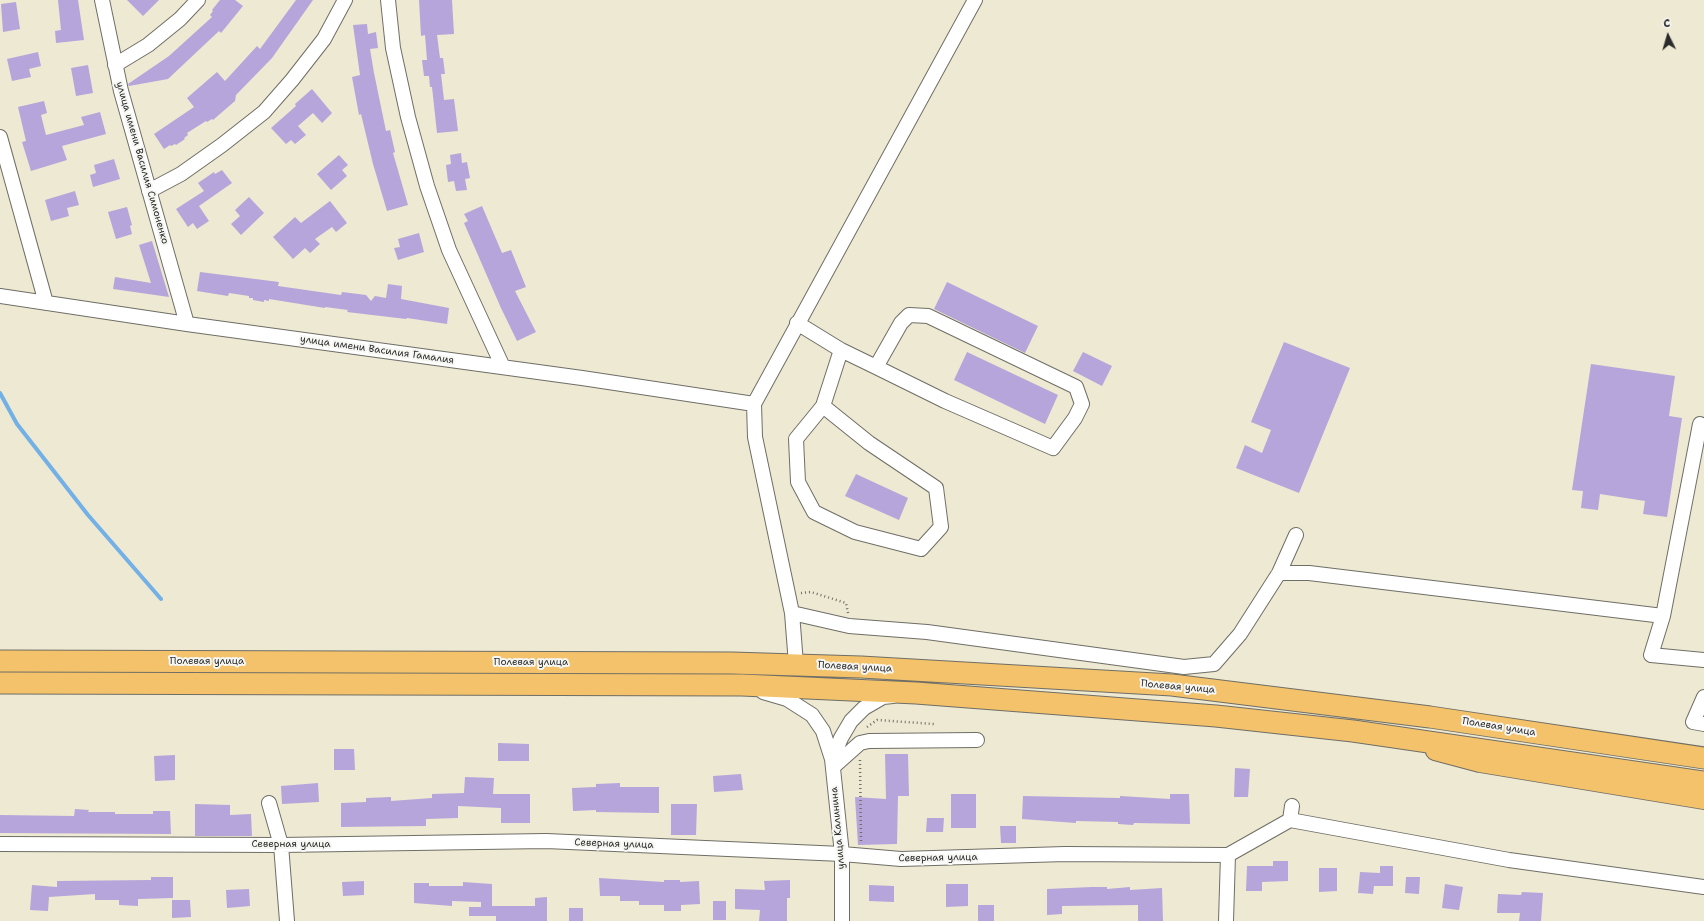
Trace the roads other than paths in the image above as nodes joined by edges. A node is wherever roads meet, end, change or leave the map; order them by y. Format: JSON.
{"nodes":[{"id":1,"x":102,"y":0,"type":"edge"},
{"id":2,"x":198,"y":0,"type":"edge"},
{"id":3,"x":346,"y":0,"type":"edge"},
{"id":4,"x":388,"y":0,"type":"edge"},
{"id":5,"x":975,"y":0,"type":"edge"},
{"id":6,"x":115,"y":65,"type":"junction"},
{"id":7,"x":0,"y":137,"type":"edge"},
{"id":8,"x":149,"y":191,"type":"junction"},
{"id":9,"x":0,"y":296,"type":"edge"},
{"id":10,"x":46,"y":303,"type":"junction"},
{"id":11,"x":797,"y":323,"type":"junction"},
{"id":12,"x":187,"y":324,"type":"junction"},
{"id":13,"x":841,"y":350,"type":"junction"},
{"id":14,"x":503,"y":367,"type":"junction"},
{"id":15,"x":876,"y":367,"type":"junction"},
{"id":16,"x":754,"y":404,"type":"junction"},
{"id":17,"x":823,"y":406,"type":"junction"},
{"id":18,"x":1700,"y":424,"type":"dead end"},
{"id":19,"x":1296,"y":535,"type":"dead end"},
{"id":20,"x":1279,"y":573,"type":"junction"},
{"id":21,"x":792,"y":613,"type":"junction"},
{"id":22,"x":1663,"y":616,"type":"junction"},
{"id":23,"x":1704,"y":660,"type":"edge"},
{"id":24,"x":0,"y":661,"type":"edge"},
{"id":25,"x":796,"y":664,"type":"junction"},
{"id":26,"x":0,"y":683,"type":"edge"},
{"id":27,"x":742,"y":685,"type":"junction"},
{"id":28,"x":916,"y":692,"type":"junction"},
{"id":29,"x":1704,"y":697,"type":"edge"},
{"id":30,"x":1704,"y":724,"type":"edge"},
{"id":31,"x":1374,"y":734,"type":"junction"},
{"id":32,"x":977,"y":740,"type":"dead end"},
{"id":33,"x":1704,"y":758,"type":"edge"},
{"id":34,"x":832,"y":763,"type":"junction"},
{"id":35,"x":1704,"y":782,"type":"edge"},
{"id":36,"x":1704,"y":800,"type":"edge"},
{"id":37,"x":269,"y":803,"type":"dead end"},
{"id":38,"x":1292,"y":806,"type":"dead end"},
{"id":39,"x":1290,"y":820,"type":"junction"},
{"id":40,"x":0,"y":844,"type":"edge"},
{"id":41,"x":280,"y":845,"type":"junction"},
{"id":42,"x":842,"y":854,"type":"junction"},
{"id":43,"x":1228,"y":855,"type":"junction"},
{"id":44,"x":1704,"y":887,"type":"edge"},
{"id":45,"x":287,"y":921,"type":"edge"},
{"id":46,"x":842,"y":921,"type":"edge"},
{"id":47,"x":1226,"y":921,"type":"edge"}],
"edges":[{"from":1,"to":6,"type":"street","name":"улица имени Василия Симоненко"},
{"from":2,"to":6,"type":"street"},
{"from":3,"to":8,"type":"street"},
{"from":4,"to":14,"type":"street"},
{"from":5,"to":11,"type":"street"},
{"from":6,"to":8,"type":"street","name":"улица имени Василия Симоненко"},
{"from":7,"to":10,"type":"street"},
{"from":8,"to":12,"type":"street","name":"улица имени Василия Симоненко"},
{"from":9,"to":10,"type":"street","name":"улица имени Василия Гамалия"},
{"from":10,"to":12,"type":"street","name":"улица имени Василия Гамалия"},
{"from":11,"to":13,"type":"street"},
{"from":11,"to":16,"type":"street"},
{"from":12,"to":14,"type":"street","name":"улица имени Василия Гамалия"},
{"from":13,"to":15,"type":"street"},
{"from":13,"to":17,"type":"street"},
{"from":14,"to":16,"type":"street","name":"улица имени Василия Гамалия"},
{"from":15,"to":15,"type":"street"},
{"from":16,"to":21,"type":"street"},
{"from":17,"to":17,"type":"street"},
{"from":18,"to":22,"type":"street"},
{"from":19,"to":20,"type":"street"},
{"from":20,"to":21,"type":"street"},
{"from":20,"to":22,"type":"street"},
{"from":21,"to":25,"type":"street"},
{"from":22,"to":23,"type":"street"},
{"from":24,"to":25,"type":"highway","name":"Полевая улица"},
{"from":25,"to":33,"type":"highway","name":"Полевая улица"},
{"from":26,"to":27,"type":"highway"},
{"from":27,"to":28,"type":"highway"},
{"from":27,"to":34,"type":"street","name":"улица Калинина"},
{"from":28,"to":31,"type":"highway"},
{"from":28,"to":34,"type":"street"},
{"from":29,"to":30,"type":"street"},
{"from":31,"to":35,"type":"highway"},
{"from":31,"to":36,"type":"main road"},
{"from":32,"to":34,"type":"street"},
{"from":34,"to":42,"type":"street","name":"улица Калинина"},
{"from":37,"to":41,"type":"street"},
{"from":38,"to":39,"type":"street"},
{"from":39,"to":43,"type":"street"},
{"from":39,"to":44,"type":"street"},
{"from":40,"to":41,"type":"street","name":"Северная улица"},
{"from":41,"to":42,"type":"street","name":"Северная улица"},
{"from":41,"to":45,"type":"street"},
{"from":42,"to":43,"type":"street","name":"Северная улица"},
{"from":42,"to":46,"type":"street","name":"улица Калинина"},
{"from":43,"to":47,"type":"street"}]}
